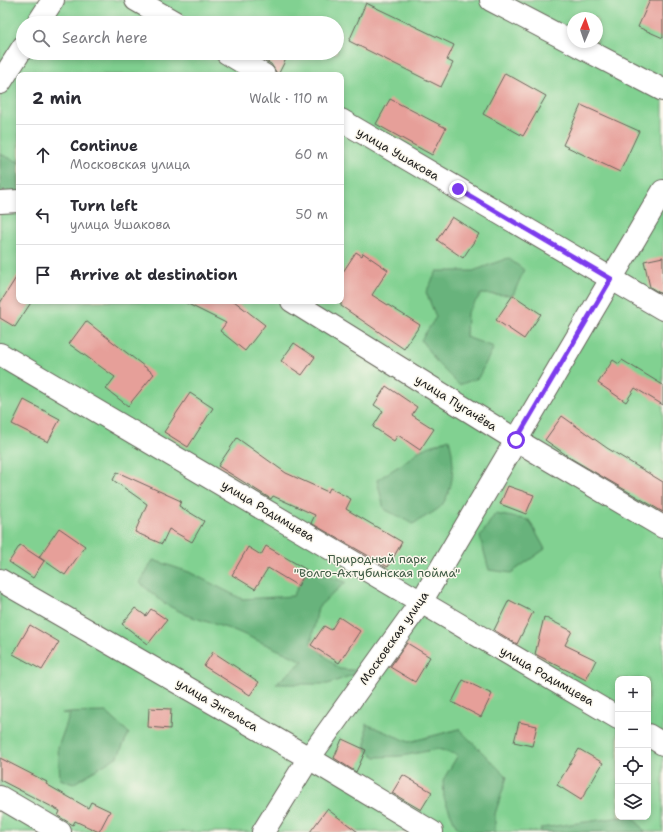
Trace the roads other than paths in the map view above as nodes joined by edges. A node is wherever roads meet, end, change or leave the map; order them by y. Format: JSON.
{"nodes":[{"id":1,"x":53,"y":0,"type":"edge"},
{"id":2,"x":136,"y":0,"type":"edge"},
{"id":3,"x":492,"y":0,"type":"edge"},
{"id":4,"x":43,"y":16,"type":"edge"},
{"id":5,"x":164,"y":16,"type":"edge"},
{"id":6,"x":16,"y":58,"type":"edge"},
{"id":7,"x":239,"y":60,"type":"edge"},
{"id":8,"x":259,"y":72,"type":"edge"},
{"id":9,"x":0,"y":83,"type":"edge"},
{"id":10,"x":663,"y":90,"type":"edge"},
{"id":11,"x":344,"y":122,"type":"edge"},
{"id":12,"x":663,"y":191,"type":"edge"},
{"id":13,"x":16,"y":201,"type":"edge"},
{"id":14,"x":0,"y":202,"type":"edge"},
{"id":15,"x":611,"y":279,"type":"junction"},
{"id":16,"x":297,"y":304,"type":"edge"},
{"id":17,"x":663,"y":309,"type":"edge"},
{"id":18,"x":0,"y":354,"type":"edge"},
{"id":19,"x":516,"y":440,"type":"junction"},
{"id":20,"x":663,"y":528,"type":"edge"},
{"id":21,"x":0,"y":580,"type":"edge"},
{"id":22,"x":421,"y":602,"type":"junction"},
{"id":23,"x":615,"y":716,"type":"edge"},
{"id":24,"x":651,"y":737,"type":"edge"},
{"id":25,"x":663,"y":744,"type":"edge"},
{"id":26,"x":309,"y":758,"type":"junction"},
{"id":27,"x":0,"y":797,"type":"edge"},
{"id":28,"x":60,"y":832,"type":"edge"},
{"id":29,"x":263,"y":832,"type":"edge"},
{"id":30,"x":432,"y":832,"type":"edge"}],
"edges":[{"from":1,"to":4,"type":"street"},
{"from":2,"to":5,"type":"street"},
{"from":3,"to":10,"type":"street"},
{"from":6,"to":9,"type":"street"},
{"from":7,"to":8,"type":"street"},
{"from":11,"to":15,"type":"street","name":"улица Ушакова"},
{"from":12,"to":15,"type":"street","name":"Московская улица"},
{"from":13,"to":14,"type":"street"},
{"from":15,"to":17,"type":"street","name":"улица Ушакова"},
{"from":15,"to":19,"type":"street","name":"Московская улица"},
{"from":16,"to":19,"type":"street","name":"улица Пугачёва"},
{"from":18,"to":22,"type":"street","name":"улица Родимцева"},
{"from":19,"to":20,"type":"street","name":"улица Пугачёва"},
{"from":19,"to":22,"type":"street","name":"Московская улица"},
{"from":21,"to":26,"type":"street","name":"улица Энгельса"},
{"from":22,"to":23,"type":"street","name":"улица Родимцева"},
{"from":22,"to":26,"type":"street","name":"Московская улица"},
{"from":24,"to":25,"type":"street"},
{"from":26,"to":29,"type":"street","name":"Московская улица"},
{"from":26,"to":30,"type":"street","name":"улица Энгельса"},
{"from":27,"to":28,"type":"street"}]}
